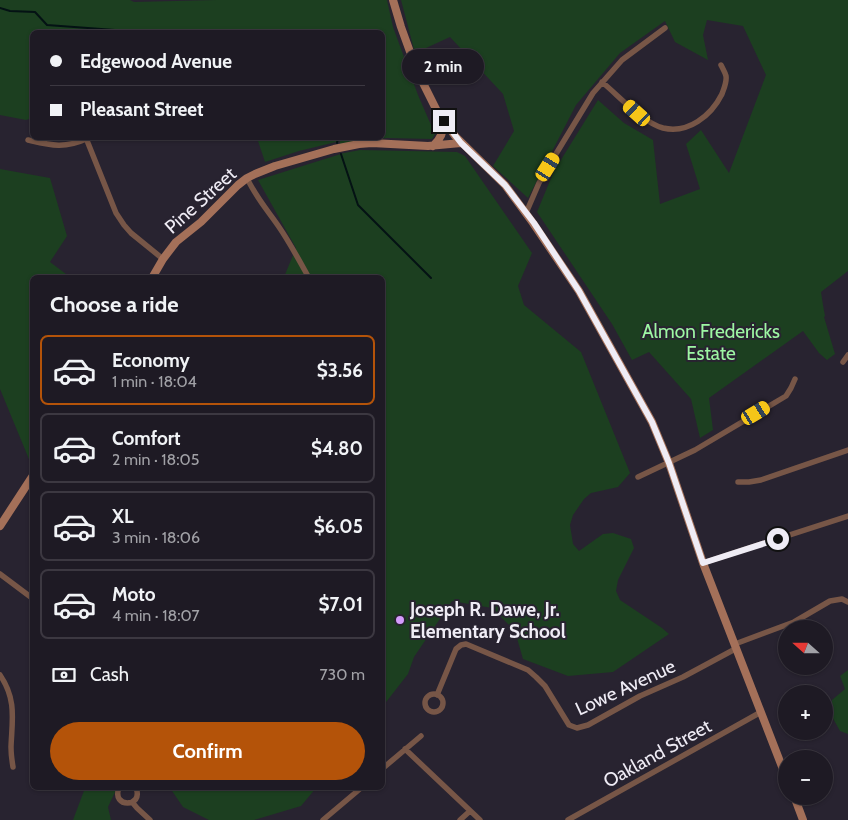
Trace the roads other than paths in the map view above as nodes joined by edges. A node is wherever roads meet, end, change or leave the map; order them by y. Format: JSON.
{"nodes":[{"id":1,"x":393,"y":0,"type":"edge"},
{"id":2,"x":665,"y":28,"type":"dead end"},
{"id":3,"x":721,"y":65,"type":"dead end"},
{"id":4,"x":602,"y":82,"type":"junction"},
{"id":5,"x":444,"y":121,"type":"junction"},
{"id":6,"x":28,"y":140,"type":"dead end"},
{"id":7,"x":82,"y":140,"type":"edge"},
{"id":8,"x":87,"y":140,"type":"edge"},
{"id":9,"x":461,"y":143,"type":"junction"},
{"id":10,"x":433,"y":146,"type":"junction"},
{"id":11,"x":247,"y":178,"type":"junction"},
{"id":12,"x":526,"y":214,"type":"junction"},
{"id":13,"x":163,"y":259,"type":"junction"},
{"id":14,"x":154,"y":275,"type":"edge"},
{"id":15,"x":307,"y":275,"type":"edge"},
{"id":16,"x":848,"y":355,"type":"edge"},
{"id":17,"x":843,"y":362,"type":"dead end"},
{"id":18,"x":795,"y":379,"type":"dead end"},
{"id":19,"x":848,"y":450,"type":"edge"},
{"id":20,"x":669,"y":463,"type":"junction"},
{"id":21,"x":638,"y":477,"type":"dead end"},
{"id":22,"x":30,"y":480,"type":"edge"},
{"id":23,"x":738,"y":482,"type":"dead end"},
{"id":24,"x":3,"y":516,"type":"edge"},
{"id":25,"x":848,"y":516,"type":"edge"},
{"id":26,"x":0,"y":526,"type":"edge"},
{"id":27,"x":703,"y":563,"type":"junction"},
{"id":28,"x":0,"y":574,"type":"edge"},
{"id":29,"x":30,"y":596,"type":"edge"},
{"id":30,"x":848,"y":602,"type":"edge"},
{"id":31,"x":736,"y":646,"type":"junction"},
{"id":32,"x":0,"y":675,"type":"edge"},
{"id":33,"x":437,"y":695,"type":"dead end"},
{"id":34,"x":761,"y":712,"type":"junction"},
{"id":35,"x":421,"y":736,"type":"dead end"},
{"id":36,"x":406,"y":750,"type":"junction"},
{"id":37,"x":778,"y":756,"type":"edge"},
{"id":38,"x":13,"y":767,"type":"dead end"},
{"id":39,"x":385,"y":767,"type":"edge"},
{"id":40,"x":119,"y":790,"type":"edge"},
{"id":41,"x":137,"y":790,"type":"edge"},
{"id":42,"x":359,"y":790,"type":"edge"},
{"id":43,"x":132,"y":802,"type":"junction"},
{"id":44,"x":797,"y":805,"type":"edge"},
{"id":45,"x":470,"y":811,"type":"junction"},
{"id":46,"x":150,"y":820,"type":"edge"},
{"id":47,"x":323,"y":820,"type":"edge"},
{"id":48,"x":460,"y":820,"type":"edge"},
{"id":49,"x":480,"y":820,"type":"edge"},
{"id":50,"x":568,"y":820,"type":"edge"},
{"id":51,"x":803,"y":820,"type":"edge"}],
"edges":[{"from":1,"to":5,"type":"main road"},
{"from":2,"to":4,"type":"street"},
{"from":3,"to":4,"type":"street"},
{"from":4,"to":12,"type":"street"},
{"from":5,"to":9,"type":"main road"},
{"from":5,"to":10,"type":"main road"},
{"from":6,"to":7,"type":"street"},
{"from":8,"to":13,"type":"street"},
{"from":9,"to":10,"type":"main road","name":"Pine Street"},
{"from":9,"to":12,"type":"main road"},
{"from":10,"to":11,"type":"main road","name":"Pine Street"},
{"from":11,"to":13,"type":"main road","name":"Pine Street"},
{"from":11,"to":15,"type":"street"},
{"from":12,"to":20,"type":"main road"},
{"from":13,"to":14,"type":"main road","name":"Pine Street"},
{"from":16,"to":17,"type":"street"},
{"from":18,"to":20,"type":"street"},
{"from":19,"to":23,"type":"street"},
{"from":20,"to":21,"type":"street"},
{"from":20,"to":27,"type":"main road"},
{"from":22,"to":24,"type":"main road"},
{"from":24,"to":26,"type":"main road"},
{"from":25,"to":27,"type":"street"},
{"from":27,"to":31,"type":"main road"},
{"from":28,"to":29,"type":"street"},
{"from":30,"to":31,"type":"street"},
{"from":31,"to":33,"type":"street","name":"Lowe Avenue"},
{"from":31,"to":34,"type":"main road"},
{"from":32,"to":38,"type":"street"},
{"from":34,"to":37,"type":"main road"},
{"from":34,"to":50,"type":"street","name":"Oakland Street"},
{"from":35,"to":36,"type":"street"},
{"from":36,"to":39,"type":"street"},
{"from":36,"to":45,"type":"street"},
{"from":40,"to":43,"type":"street"},
{"from":41,"to":43,"type":"street"},
{"from":42,"to":47,"type":"street"},
{"from":43,"to":46,"type":"street"},
{"from":44,"to":51,"type":"main road"},
{"from":45,"to":48,"type":"street"},
{"from":45,"to":49,"type":"street"}]}
